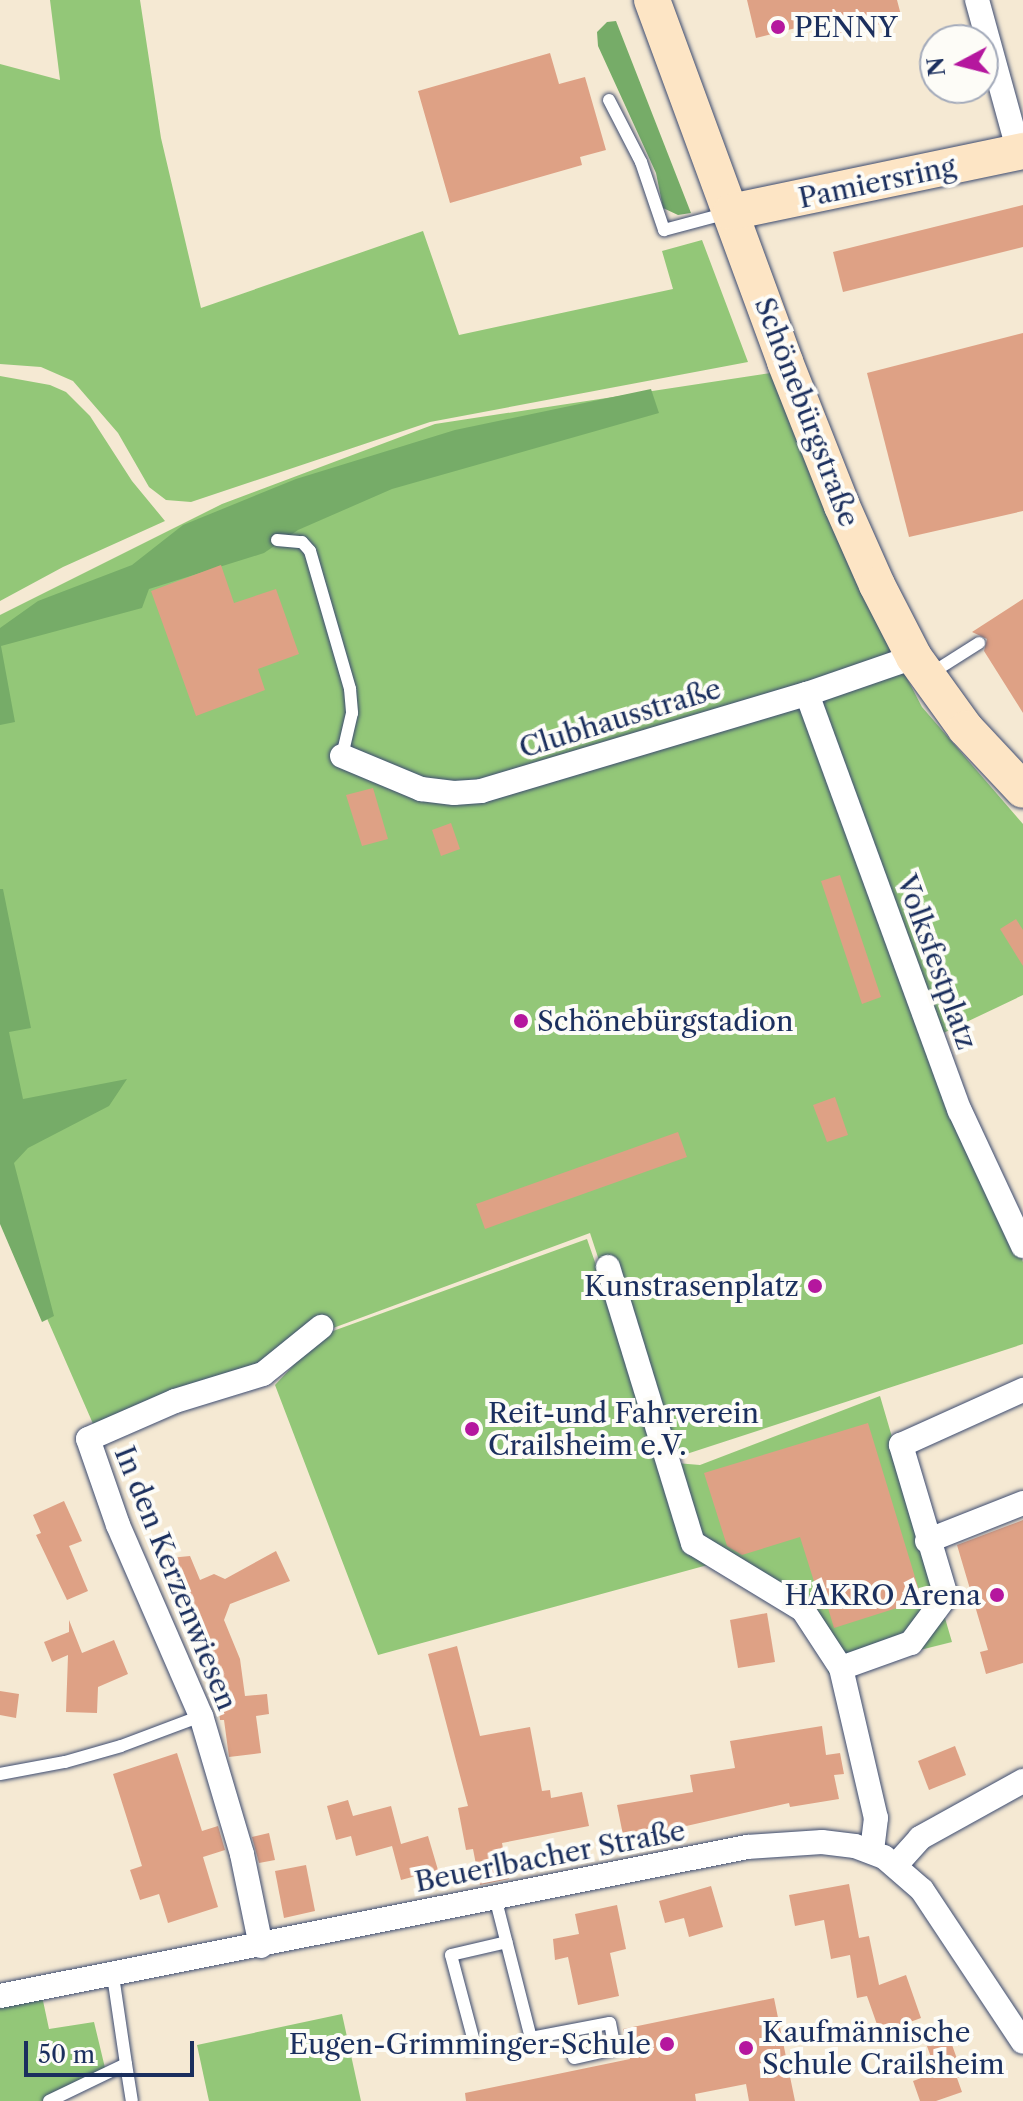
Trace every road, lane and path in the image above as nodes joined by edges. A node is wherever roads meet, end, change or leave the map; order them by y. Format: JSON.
{"nodes":[{"id":1,"x":652,"y":0,"type":"edge"},
{"id":2,"x":977,"y":0,"type":"edge"},
{"id":3,"x":609,"y":100,"type":"dead end"},
{"id":4,"x":1021,"y":152,"type":"edge"},
{"id":5,"x":731,"y":212,"type":"junction"},
{"id":6,"x":277,"y":540,"type":"dead end"},
{"id":7,"x":979,"y":643,"type":"dead end"},
{"id":8,"x":921,"y":666,"type":"junction"},
{"id":9,"x":807,"y":694,"type":"junction"},
{"id":10,"x":342,"y":756,"type":"joint"},
{"id":11,"x":1023,"y":790,"type":"edge"},
{"id":12,"x":1023,"y":1246,"type":"edge"},
{"id":13,"x":608,"y":1267,"type":"dead end"},
{"id":14,"x":321,"y":1327,"type":"dead end"},
{"id":15,"x":1023,"y":1390,"type":"edge"},
{"id":16,"x":1023,"y":1503,"type":"edge"},
{"id":17,"x":927,"y":1541,"type":"junction"},
{"id":18,"x":841,"y":1668,"type":"junction"},
{"id":19,"x":201,"y":1716,"type":"junction"},
{"id":20,"x":0,"y":1774,"type":"edge"},
{"id":21,"x":1023,"y":1781,"type":"edge"},
{"id":22,"x":872,"y":1852,"type":"junction"},
{"id":23,"x":896,"y":1865,"type":"junction"},
{"id":24,"x":495,"y":1897,"type":"junction"},
{"id":25,"x":507,"y":1942,"type":"junction"},
{"id":26,"x":261,"y":1946,"type":"junction"},
{"id":27,"x":113,"y":1976,"type":"junction"},
{"id":28,"x":0,"y":1996,"type":"edge"},
{"id":29,"x":1023,"y":2042,"type":"edge"},
{"id":30,"x":476,"y":2049,"type":"dead end"},
{"id":31,"x":574,"y":2058,"type":"dead end"},
{"id":32,"x":126,"y":2064,"type":"junction"},
{"id":33,"x":55,"y":2100,"type":"edge"},
{"id":34,"x":132,"y":2101,"type":"edge"}],
"edges":[{"from":1,"to":5,"type":"main road","name":"Schönebürgstraße"},
{"from":2,"to":4,"type":"street"},
{"from":3,"to":5,"type":"lane"},
{"from":4,"to":5,"type":"main road","name":"Pamiersring"},
{"from":5,"to":8,"type":"main road","name":"Schönebürgstraße"},
{"from":6,"to":10,"type":"lane"},
{"from":7,"to":8,"type":"lane"},
{"from":8,"to":9,"type":"street","name":"Clubhausstraße"},
{"from":8,"to":11,"type":"main road","name":"Schönebürgstraße"},
{"from":9,"to":10,"type":"street","name":"Clubhausstraße"},
{"from":9,"to":12,"type":"street","name":"Volksfestplatz"},
{"from":13,"to":18,"type":"street"},
{"from":14,"to":19,"type":"street","name":"In den Kerzenwiesen"},
{"from":15,"to":17,"type":"street"},
{"from":16,"to":17,"type":"street"},
{"from":17,"to":18,"type":"street"},
{"from":18,"to":22,"type":"street"},
{"from":19,"to":20,"type":"lane"},
{"from":19,"to":26,"type":"street","name":"In den Kerzenwiesen"},
{"from":21,"to":23,"type":"street"},
{"from":22,"to":23,"type":"street","name":"Beuerlbacher Straße"},
{"from":22,"to":24,"type":"street","name":"Beuerlbacher Straße"},
{"from":23,"to":29,"type":"street","name":"Beuerlbacher Straße"},
{"from":24,"to":25,"type":"lane"},
{"from":24,"to":26,"type":"street","name":"Beuerlbacher Straße"},
{"from":25,"to":30,"type":"lane"},
{"from":25,"to":31,"type":"lane"},
{"from":26,"to":27,"type":"street","name":"Beuerlbacher Straße"},
{"from":27,"to":28,"type":"street","name":"Beuerlbacher Straße"},
{"from":27,"to":32,"type":"lane"},
{"from":32,"to":33,"type":"lane"},
{"from":32,"to":34,"type":"lane"}]}
